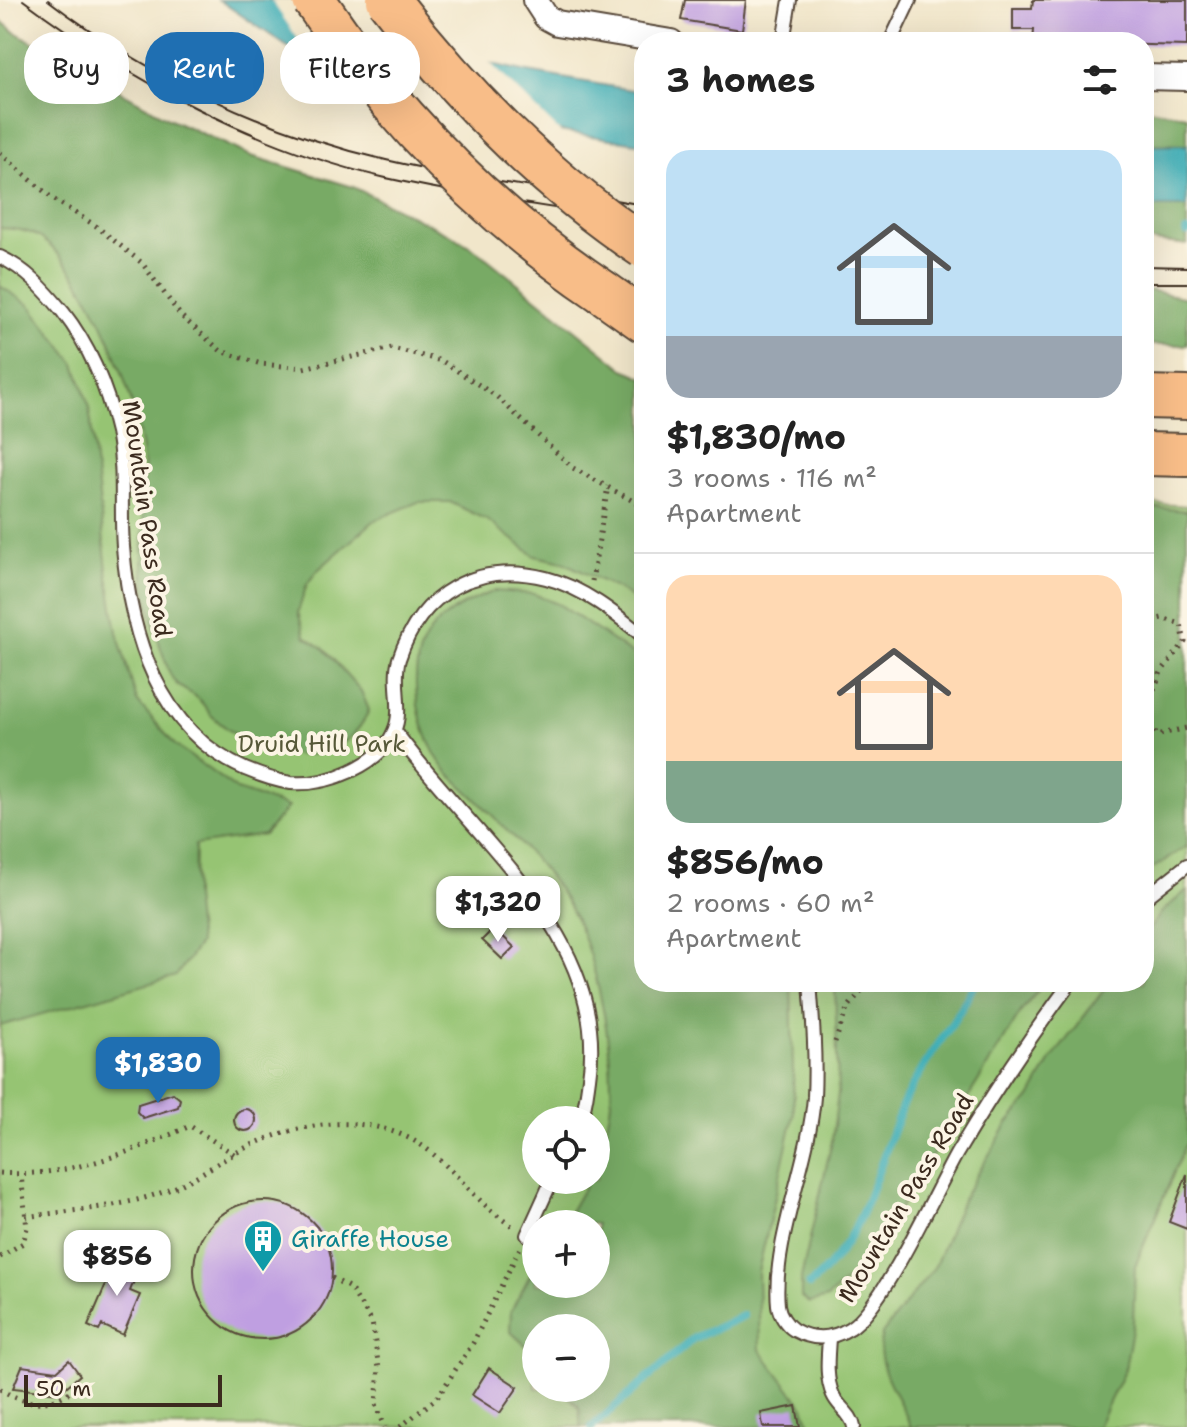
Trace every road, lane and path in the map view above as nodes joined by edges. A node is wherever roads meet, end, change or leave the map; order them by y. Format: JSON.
{"nodes":[{"id":1,"x":314,"y":0,"type":"edge"},
{"id":2,"x":388,"y":0,"type":"edge"},
{"id":3,"x":790,"y":0,"type":"edge"},
{"id":4,"x":910,"y":0,"type":"edge"},
{"id":5,"x":537,"y":4,"type":"edge"},
{"id":6,"x":785,"y":32,"type":"edge"},
{"id":7,"x":895,"y":32,"type":"edge"},
{"id":8,"x":634,"y":36,"type":"edge"},
{"id":9,"x":1154,"y":77,"type":"edge"},
{"id":10,"x":1187,"y":78,"type":"edge"},
{"id":11,"x":0,"y":153,"type":"edge"},
{"id":12,"x":634,"y":240,"type":"edge"},
{"id":13,"x":0,"y":257,"type":"edge"},
{"id":14,"x":634,"y":314,"type":"edge"},
{"id":15,"x":1154,"y":397,"type":"edge"},
{"id":16,"x":1187,"y":398,"type":"edge"},
{"id":17,"x":1154,"y":454,"type":"edge"},
{"id":18,"x":1187,"y":455,"type":"edge"},
{"id":19,"x":608,"y":486,"type":"junction"},
{"id":20,"x":634,"y":501,"type":"edge"},
{"id":21,"x":590,"y":598,"type":"junction"},
{"id":22,"x":1154,"y":620,"type":"edge"},
{"id":23,"x":634,"y":630,"type":"edge"},
{"id":24,"x":1154,"y":690,"type":"edge"},
{"id":25,"x":1187,"y":728,"type":"edge"},
{"id":26,"x":1154,"y":729,"type":"edge"},
{"id":27,"x":395,"y":731,"type":"junction"},
{"id":28,"x":1187,"y":865,"type":"edge"},
{"id":29,"x":1154,"y":891,"type":"edge"},
{"id":30,"x":811,"y":992,"type":"edge"},
{"id":31,"x":860,"y":992,"type":"edge"},
{"id":32,"x":1064,"y":992,"type":"edge"},
{"id":33,"x":833,"y":1048,"type":"dead end"},
{"id":34,"x":583,"y":1106,"type":"edge"},
{"id":35,"x":234,"y":1154,"type":"junction"},
{"id":36,"x":0,"y":1173,"type":"edge"},
{"id":37,"x":21,"y":1175,"type":"junction"},
{"id":38,"x":26,"y":1217,"type":"junction"},
{"id":39,"x":522,"y":1232,"type":"edge"},
{"id":40,"x":522,"y":1245,"type":"edge"},
{"id":41,"x":0,"y":1257,"type":"edge"},
{"id":42,"x":332,"y":1278,"type":"dead end"},
{"id":43,"x":829,"y":1338,"type":"junction"},
{"id":44,"x":0,"y":1389,"type":"edge"},
{"id":45,"x":73,"y":1390,"type":"dead end"},
{"id":46,"x":385,"y":1427,"type":"edge"},
{"id":47,"x":400,"y":1427,"type":"edge"},
{"id":48,"x":854,"y":1427,"type":"edge"}],
"edges":[{"from":1,"to":14,"type":"highway","bridge":true},
{"from":2,"to":12,"type":"highway","bridge":true},
{"from":3,"to":6,"type":"lane"},
{"from":4,"to":7,"type":"lane"},
{"from":5,"to":8,"type":"street"},
{"from":9,"to":10,"type":"street"},
{"from":11,"to":19,"type":"path"},
{"from":13,"to":27,"type":"lane","name":"Mountain Pass Road"},
{"from":15,"to":16,"type":"highway"},
{"from":17,"to":18,"type":"highway"},
{"from":19,"to":20,"type":"path"},
{"from":19,"to":21,"type":"path"},
{"from":21,"to":23,"type":"lane"},
{"from":21,"to":27,"type":"lane"},
{"from":22,"to":24,"type":"path"},
{"from":25,"to":26,"type":"path"},
{"from":27,"to":34,"type":"lane"},
{"from":28,"to":29,"type":"lane"},
{"from":30,"to":43,"type":"lane"},
{"from":31,"to":33,"type":"path"},
{"from":32,"to":43,"type":"lane","name":"Mountain Pass Road"},
{"from":35,"to":37,"type":"path"},
{"from":35,"to":38,"type":"path"},
{"from":35,"to":39,"type":"path"},
{"from":36,"to":37,"type":"path"},
{"from":37,"to":38,"type":"path"},
{"from":38,"to":41,"type":"path"},
{"from":40,"to":47,"type":"path"},
{"from":42,"to":46,"type":"path"},
{"from":43,"to":48,"type":"lane"},
{"from":44,"to":45,"type":"path"}]}
